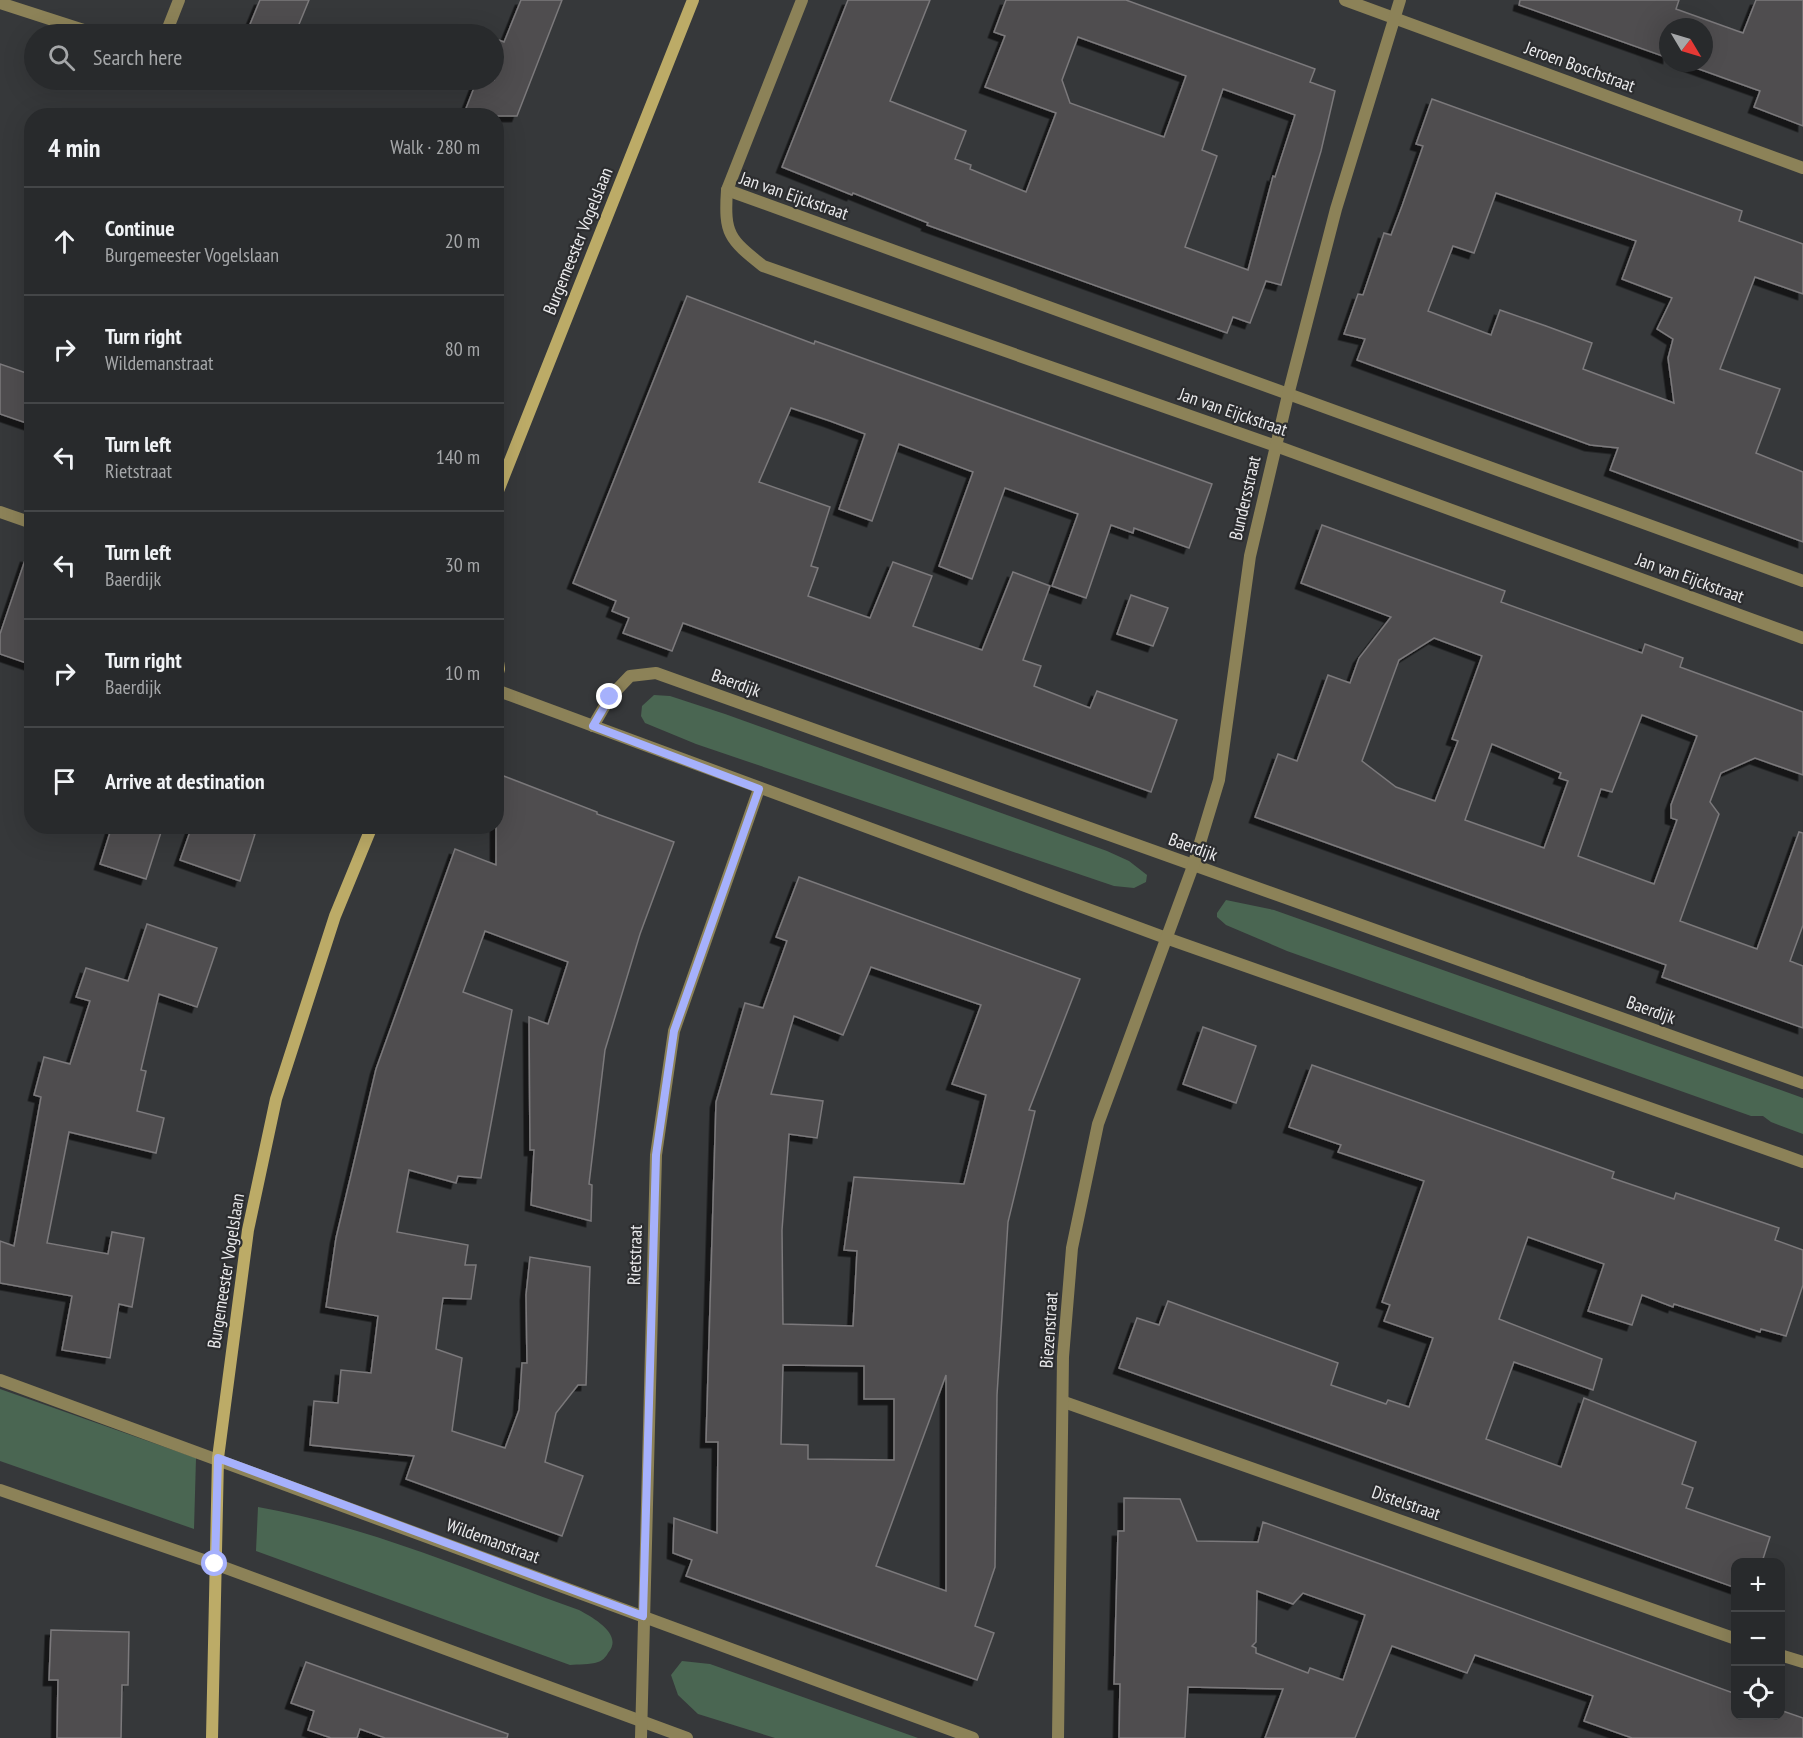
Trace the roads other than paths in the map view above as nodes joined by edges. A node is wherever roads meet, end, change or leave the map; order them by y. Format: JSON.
{"nodes":[{"id":1,"x":180,"y":0,"type":"edge"},
{"id":2,"x":693,"y":0,"type":"edge"},
{"id":3,"x":802,"y":0,"type":"edge"},
{"id":4,"x":1345,"y":0,"type":"edge"},
{"id":5,"x":1400,"y":0,"type":"edge"},
{"id":6,"x":0,"y":3,"type":"edge"},
{"id":7,"x":1394,"y":18,"type":"junction"},
{"id":8,"x":65,"y":24,"type":"edge"},
{"id":9,"x":170,"y":24,"type":"edge"},
{"id":10,"x":1803,"y":168,"type":"edge"},
{"id":11,"x":727,"y":190,"type":"junction"},
{"id":12,"x":1288,"y":395,"type":"junction"},
{"id":13,"x":1276,"y":446,"type":"junction"},
{"id":14,"x":504,"y":476,"type":"edge"},
{"id":15,"x":0,"y":512,"type":"edge"},
{"id":16,"x":24,"y":520,"type":"edge"},
{"id":17,"x":1803,"y":581,"type":"edge"},
{"id":18,"x":1803,"y":638,"type":"edge"},
{"id":19,"x":504,"y":693,"type":"edge"},
{"id":20,"x":593,"y":726,"type":"junction"},
{"id":21,"x":759,"y":789,"type":"junction"},
{"id":22,"x":369,"y":834,"type":"edge"},
{"id":23,"x":1192,"y":866,"type":"junction"},
{"id":24,"x":1166,"y":938,"type":"junction"},
{"id":25,"x":1803,"y":1083,"type":"edge"},
{"id":26,"x":1803,"y":1162,"type":"edge"},
{"id":27,"x":0,"y":1380,"type":"edge"},
{"id":28,"x":1064,"y":1402,"type":"junction"},
{"id":29,"x":218,"y":1458,"type":"junction"},
{"id":30,"x":0,"y":1490,"type":"edge"},
{"id":31,"x":215,"y":1564,"type":"junction"},
{"id":32,"x":643,"y":1616,"type":"junction"},
{"id":33,"x":1731,"y":1637,"type":"edge"},
{"id":34,"x":1785,"y":1656,"type":"edge"},
{"id":35,"x":1803,"y":1662,"type":"edge"},
{"id":36,"x":641,"y":1722,"type":"junction"},
{"id":37,"x":212,"y":1738,"type":"edge"},
{"id":38,"x":641,"y":1738,"type":"edge"},
{"id":39,"x":687,"y":1738,"type":"edge"},
{"id":40,"x":973,"y":1738,"type":"edge"},
{"id":41,"x":1058,"y":1738,"type":"edge"}],
"edges":[{"from":1,"to":9,"type":"street"},
{"from":2,"to":14,"type":"street","name":"Burgemeester Vogelslaan"},
{"from":3,"to":11,"type":"street"},
{"from":4,"to":7,"type":"street","name":"Jeroen Boschstraat"},
{"from":5,"to":7,"type":"street","name":"Bundersstraat"},
{"from":6,"to":8,"type":"street"},
{"from":7,"to":10,"type":"street","name":"Jeroen Boschstraat"},
{"from":7,"to":12,"type":"street","name":"Bundersstraat"},
{"from":11,"to":12,"type":"street","name":"Jan van Eijckstraat"},
{"from":11,"to":13,"type":"street","name":"Jan van Eijckstraat"},
{"from":12,"to":13,"type":"street","name":"Bundersstraat"},
{"from":12,"to":17,"type":"street","name":"Jan van Eijckstraat"},
{"from":13,"to":18,"type":"street","name":"Jan van Eijckstraat"},
{"from":13,"to":23,"type":"street","name":"Bundersstraat"},
{"from":15,"to":16,"type":"street"},
{"from":19,"to":20,"type":"street"},
{"from":20,"to":21,"type":"street"},
{"from":20,"to":23,"type":"street","name":"Baerdijk"},
{"from":21,"to":24,"type":"street"},
{"from":21,"to":32,"type":"street","name":"Rietstraat"},
{"from":22,"to":29,"type":"street","name":"Burgemeester Vogelslaan"},
{"from":23,"to":24,"type":"street","name":"Bundersstraat"},
{"from":23,"to":25,"type":"street","name":"Baerdijk"},
{"from":24,"to":26,"type":"street"},
{"from":24,"to":28,"type":"street","name":"Biezenstraat"},
{"from":27,"to":29,"type":"street","name":"Wildemanstraat"},
{"from":28,"to":33,"type":"street","name":"Distelstraat"},
{"from":28,"to":41,"type":"street","name":"Biezenstraat"},
{"from":29,"to":31,"type":"street","name":"Burgemeester Vogelslaan"},
{"from":29,"to":32,"type":"street","name":"Wildemanstraat"},
{"from":30,"to":31,"type":"street"},
{"from":31,"to":36,"type":"street"},
{"from":31,"to":37,"type":"street","name":"Burgemeester Vogelslaan"},
{"from":32,"to":36,"type":"street","name":"Rietstraat"},
{"from":32,"to":40,"type":"street","name":"Wildemanstraat"},
{"from":34,"to":35,"type":"street"},
{"from":36,"to":38,"type":"street","name":"Rietstraat"},
{"from":36,"to":39,"type":"street"}]}
